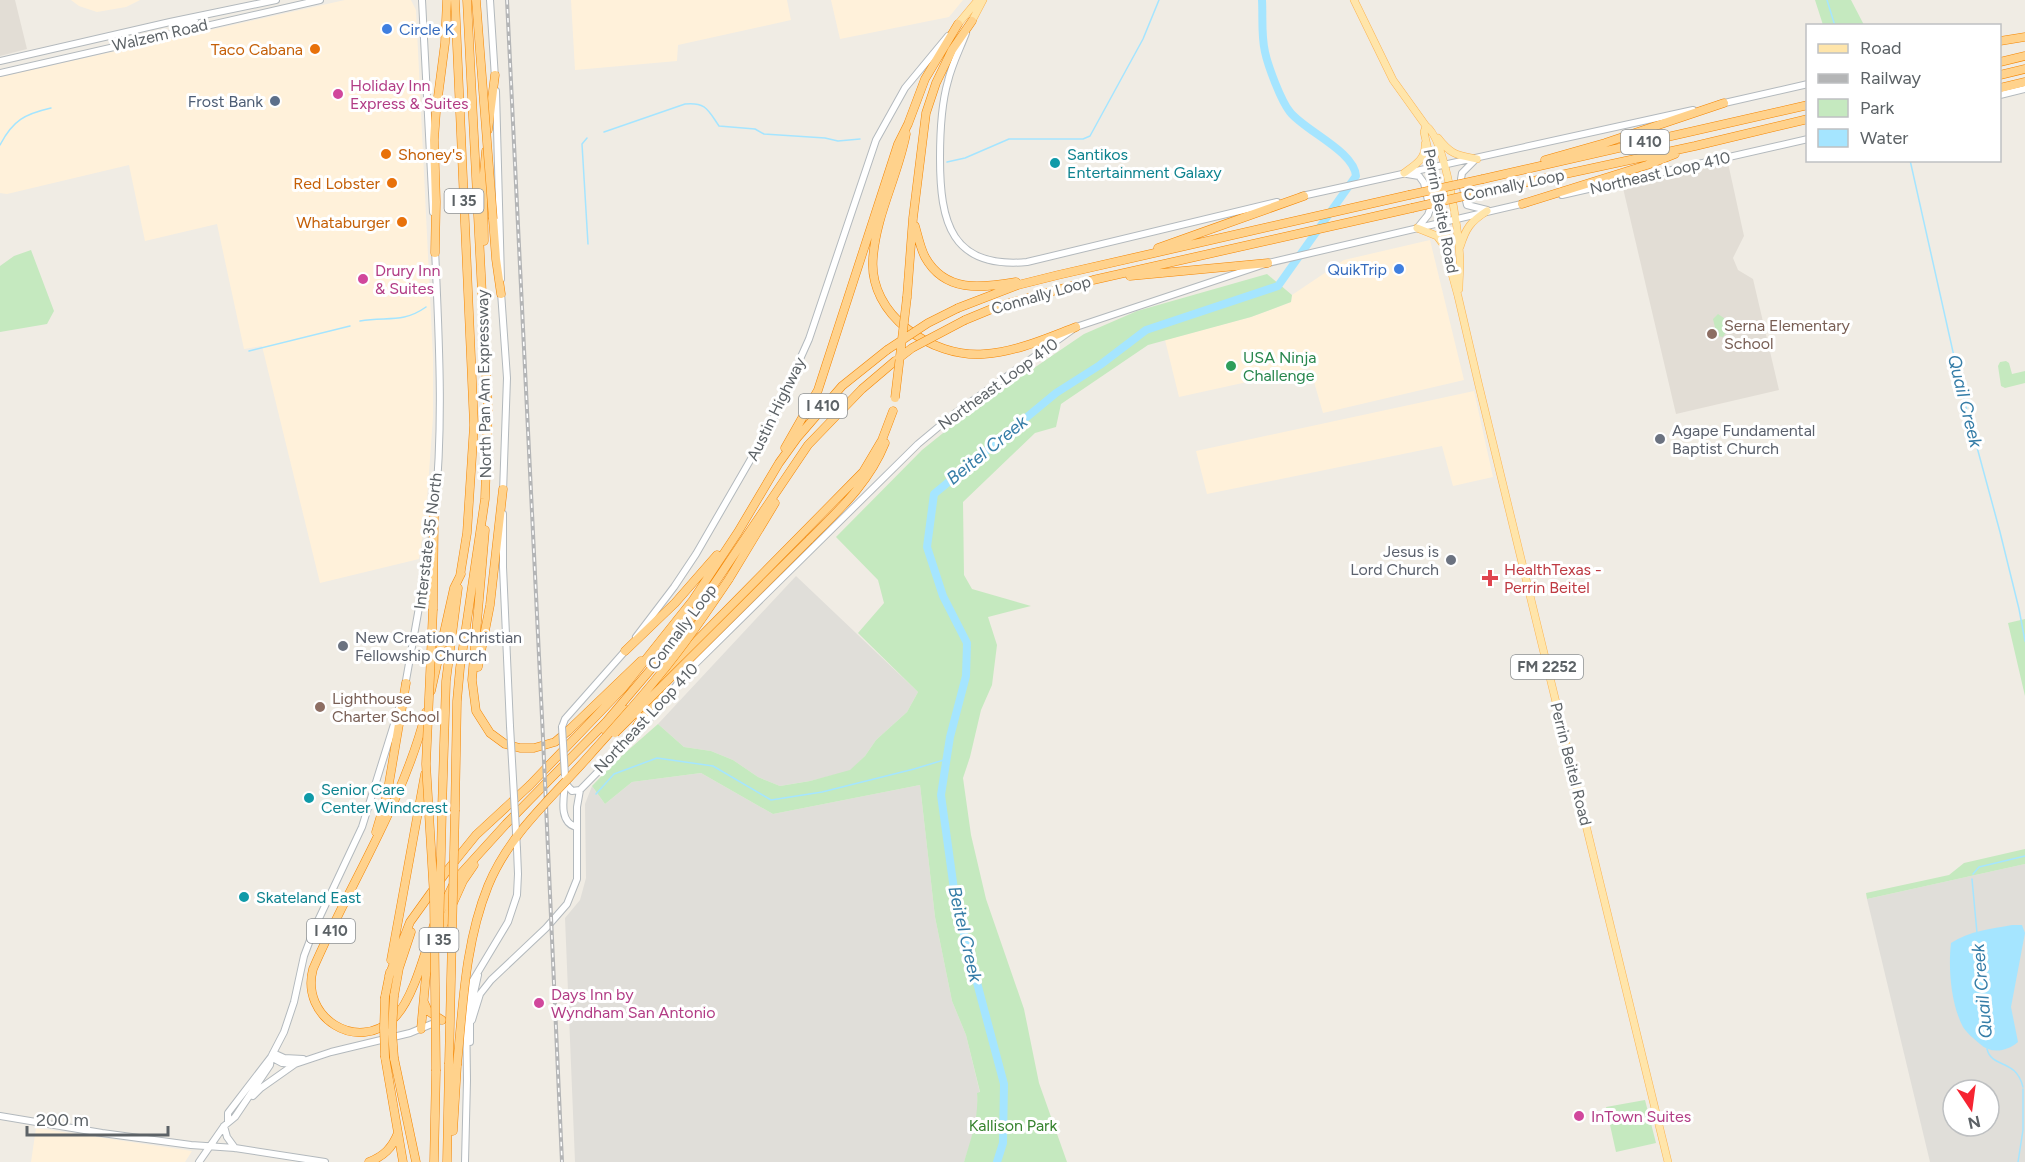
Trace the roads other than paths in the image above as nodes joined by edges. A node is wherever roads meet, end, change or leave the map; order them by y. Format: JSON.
{"nodes":[{"id":1,"x":276,"y":0,"type":"edge"},
{"id":2,"x":320,"y":0,"type":"edge"},
{"id":3,"x":417,"y":0,"type":"edge"},
{"id":4,"x":423,"y":0,"type":"edge"},
{"id":5,"x":447,"y":0,"type":"edge"},
{"id":6,"x":454,"y":0,"type":"edge"},
{"id":7,"x":467,"y":0,"type":"edge"},
{"id":8,"x":476,"y":0,"type":"edge"},
{"id":9,"x":489,"y":0,"type":"edge"},
{"id":10,"x":978,"y":0,"type":"edge"},
{"id":11,"x":983,"y":0,"type":"edge"},
{"id":12,"x":1354,"y":0,"type":"edge"},
{"id":13,"x":422,"y":9,"type":"junction"},
{"id":14,"x":215,"y":12,"type":"junction"},
{"id":15,"x":972,"y":21,"type":"junction"},
{"id":16,"x":958,"y":24,"type":"junction"},
{"id":17,"x":180,"y":31,"type":"junction"},
{"id":18,"x":2025,"y":36,"type":"edge"},
{"id":19,"x":2001,"y":42,"type":"edge"},
{"id":20,"x":2025,"y":56,"type":"edge"},
{"id":21,"x":0,"y":61,"type":"edge"},
{"id":22,"x":2001,"y":62,"type":"edge"},
{"id":23,"x":2025,"y":69,"type":"edge"},
{"id":24,"x":0,"y":73,"type":"edge"},
{"id":25,"x":495,"y":75,"type":"junction"},
{"id":26,"x":2001,"y":75,"type":"edge"},
{"id":27,"x":2025,"y":82,"type":"edge"},
{"id":28,"x":1806,"y":84,"type":"edge"},
{"id":29,"x":2001,"y":88,"type":"edge"},
{"id":30,"x":2025,"y":89,"type":"edge"},
{"id":31,"x":2001,"y":95,"type":"edge"},
{"id":32,"x":1724,"y":103,"type":"junction"},
{"id":33,"x":1806,"y":105,"type":"edge"},
{"id":34,"x":1806,"y":120,"type":"edge"},
{"id":35,"x":908,"y":124,"type":"junction"},
{"id":36,"x":1427,"y":129,"type":"junction"},
{"id":37,"x":1806,"y":139,"type":"edge"},
{"id":38,"x":1695,"y":146,"type":"junction"},
{"id":39,"x":1477,"y":159,"type":"junction"},
{"id":40,"x":1444,"y":165,"type":"junction"},
{"id":41,"x":1433,"y":168,"type":"junction"},
{"id":42,"x":1404,"y":173,"type":"junction"},
{"id":43,"x":1483,"y":178,"type":"junction"},
{"id":44,"x":1304,"y":196,"type":"junction"},
{"id":45,"x":1522,"y":204,"type":"junction"},
{"id":46,"x":1487,"y":211,"type":"junction"},
{"id":47,"x":913,"y":219,"type":"junction"},
{"id":48,"x":1456,"y":219,"type":"junction"},
{"id":49,"x":1444,"y":221,"type":"junction"},
{"id":50,"x":1418,"y":228,"type":"junction"},
{"id":51,"x":1447,"y":250,"type":"junction"},
{"id":52,"x":435,"y":253,"type":"junction"},
{"id":53,"x":1459,"y":253,"type":"junction"},
{"id":54,"x":1120,"y":262,"type":"junction"},
{"id":55,"x":1268,"y":263,"type":"junction"},
{"id":56,"x":1058,"y":275,"type":"junction"},
{"id":57,"x":1093,"y":280,"type":"junction"},
{"id":58,"x":482,"y":282,"type":"junction"},
{"id":59,"x":501,"y":294,"type":"junction"},
{"id":60,"x":1458,"y":296,"type":"junction"},
{"id":61,"x":1077,"y":327,"type":"junction"},
{"id":62,"x":893,"y":411,"type":"junction"},
{"id":63,"x":794,"y":468,"type":"junction"},
{"id":64,"x":772,"y":474,"type":"junction"},
{"id":65,"x":503,"y":489,"type":"junction"},
{"id":66,"x":485,"y":499,"type":"junction"},
{"id":67,"x":434,"y":515,"type":"junction"},
{"id":68,"x":738,"y":532,"type":"junction"},
{"id":69,"x":461,"y":574,"type":"junction"},
{"id":70,"x":625,"y":651,"type":"junction"},
{"id":71,"x":651,"y":652,"type":"junction"},
{"id":72,"x":681,"y":659,"type":"junction"},
{"id":73,"x":406,"y":683,"type":"junction"},
{"id":74,"x":474,"y":702,"type":"junction"},
{"id":75,"x":625,"y":744,"type":"junction"},
{"id":76,"x":585,"y":760,"type":"junction"},
{"id":77,"x":426,"y":764,"type":"junction"},
{"id":78,"x":564,"y":779,"type":"junction"},
{"id":79,"x":580,"y":790,"type":"junction"},
{"id":80,"x":526,"y":802,"type":"junction"},
{"id":81,"x":576,"y":827,"type":"junction"},
{"id":82,"x":494,"y":837,"type":"junction"},
{"id":83,"x":371,"y":851,"type":"junction"},
{"id":84,"x":427,"y":898,"type":"junction"},
{"id":85,"x":480,"y":969,"type":"junction"},
{"id":86,"x":389,"y":976,"type":"junction"},
{"id":87,"x":390,"y":996,"type":"junction"},
{"id":88,"x":424,"y":1001,"type":"junction"},
{"id":89,"x":466,"y":1005,"type":"junction"},
{"id":90,"x":442,"y":1020,"type":"junction"},
{"id":91,"x":472,"y":1020,"type":"junction"},
{"id":92,"x":421,"y":1029,"type":"junction"},
{"id":93,"x":272,"y":1055,"type":"junction"},
{"id":94,"x":390,"y":1058,"type":"junction"},
{"id":95,"x":307,"y":1059,"type":"junction"},
{"id":96,"x":295,"y":1064,"type":"junction"},
{"id":97,"x":453,"y":1065,"type":"junction"},
{"id":98,"x":436,"y":1071,"type":"junction"},
{"id":99,"x":467,"y":1080,"type":"junction"},
{"id":100,"x":240,"y":1110,"type":"junction"},
{"id":101,"x":0,"y":1116,"type":"edge"},
{"id":102,"x":226,"y":1124,"type":"junction"},
{"id":103,"x":398,"y":1131,"type":"junction"},
{"id":104,"x":210,"y":1147,"type":"junction"},
{"id":105,"x":236,"y":1148,"type":"junction"},
{"id":106,"x":198,"y":1162,"type":"edge"},
{"id":107,"x":325,"y":1162,"type":"edge"},
{"id":108,"x":369,"y":1162,"type":"edge"},
{"id":109,"x":404,"y":1162,"type":"edge"},
{"id":110,"x":416,"y":1162,"type":"edge"},
{"id":111,"x":434,"y":1162,"type":"edge"},
{"id":112,"x":449,"y":1162,"type":"edge"},
{"id":113,"x":465,"y":1162,"type":"edge"},
{"id":114,"x":1668,"y":1162,"type":"edge"}],
"edges":[{"from":1,"to":14,"type":"main road","name":"Walzem Road"},
{"from":2,"to":17,"type":"main road","name":"Walzem Road"},
{"from":3,"to":13,"type":"main road"},
{"from":4,"to":13,"type":"main road","name":"Interstate 35 North"},
{"from":5,"to":52,"type":"highway"},
{"from":6,"to":69,"type":"highway","name":"North Pan Am Expressway","number":"I 35"},
{"from":7,"to":58,"type":"highway","name":"North Pan Am Expressway","number":"I 35"},
{"from":8,"to":59,"type":"highway","bridge":true},
{"from":9,"to":25,"type":"main road"},
{"from":10,"to":16,"type":"main road","name":"Austin Highway"},
{"from":11,"to":15,"type":"main road"},
{"from":12,"to":36,"type":"main road","name":"Perrin Beitel Road"},
{"from":13,"to":52,"type":"main road","name":"Interstate 35 North"},
{"from":14,"to":17,"type":"main road"},
{"from":14,"to":21,"type":"main road","name":"Walzem Road"},
{"from":15,"to":44,"type":"main road"},
{"from":15,"to":47,"type":"highway"},
{"from":16,"to":35,"type":"highway"},
{"from":16,"to":70,"type":"main road","name":"Austin Highway"},
{"from":17,"to":24,"type":"main road","name":"Walzem Road"},
{"from":18,"to":19,"type":"highway"},
{"from":20,"to":22,"type":"highway"},
{"from":23,"to":26,"type":"highway"},
{"from":25,"to":58,"type":"highway"},
{"from":25,"to":59,"type":"main road"},
{"from":27,"to":29,"type":"highway"},
{"from":28,"to":32,"type":"main road"},
{"from":30,"to":31,"type":"main road"},
{"from":32,"to":39,"type":"main road"},
{"from":32,"to":43,"type":"highway"},
{"from":33,"to":43,"type":"highway","name":"Connally Loop","number":"I 410"},
{"from":34,"to":38,"type":"highway","name":"Connally Loop","number":"I 410"},
{"from":35,"to":61,"type":"highway"},
{"from":35,"to":64,"type":"highway"},
{"from":36,"to":39,"type":"main road"},
{"from":36,"to":40,"type":"main road","name":"Perrin Beitel Road"},
{"from":36,"to":41,"type":"main road","name":"Perrin Beitel Road"},
{"from":36,"to":42,"type":"main road"},
{"from":37,"to":45,"type":"main road","name":"Northeast Loop 410"},
{"from":38,"to":45,"type":"highway"},
{"from":38,"to":57,"type":"highway","name":"Connally Loop","number":"I 410","bridge":true},
{"from":39,"to":40,"type":"main road"},
{"from":39,"to":46,"type":"main road"},
{"from":40,"to":41,"type":"main road"},
{"from":40,"to":48,"type":"main road","name":"Perrin Beitel Road","number":"FM 2252"},
{"from":41,"to":42,"type":"main road"},
{"from":41,"to":49,"type":"main road","name":"Perrin Beitel Road","number":"FM 2252"},
{"from":42,"to":44,"type":"main road"},
{"from":42,"to":50,"type":"main road"},
{"from":43,"to":54,"type":"highway","name":"Connally Loop","number":"I 410","bridge":true},
{"from":44,"to":54,"type":"highway"},
{"from":45,"to":46,"type":"main road","name":"Northeast Loop 410"},
{"from":46,"to":48,"type":"main road","name":"Northeast Loop 410"},
{"from":46,"to":53,"type":"main road"},
{"from":47,"to":56,"type":"highway"},
{"from":47,"to":62,"type":"highway","bridge":true},
{"from":48,"to":49,"type":"main road","name":"Northeast Loop 410"},
{"from":48,"to":53,"type":"main road","name":"Perrin Beitel Road","number":"FM 2252"},
{"from":49,"to":50,"type":"main road","name":"Northeast Loop 410"},
{"from":49,"to":51,"type":"main road","name":"Perrin Beitel Road","number":"FM 2252"},
{"from":50,"to":51,"type":"main road"},
{"from":50,"to":55,"type":"main road","name":"Northeast Loop 410"},
{"from":51,"to":60,"type":"main road","name":"Perrin Beitel Road","number":"FM 2252"},
{"from":52,"to":67,"type":"main road","name":"Interstate 35 North"},
{"from":53,"to":60,"type":"main road","name":"Perrin Beitel Road","number":"FM 2252"},
{"from":54,"to":56,"type":"highway","name":"Connally Loop","number":"I 410"},
{"from":55,"to":57,"type":"highway"},
{"from":55,"to":61,"type":"main road","name":"Northeast Loop 410"},
{"from":56,"to":64,"type":"highway","name":"Connally Loop","number":"I 410","bridge":true},
{"from":57,"to":63,"type":"highway","name":"Connally Loop","number":"I 410","bridge":true},
{"from":58,"to":66,"type":"highway","name":"North Pan Am Expressway","number":"I 35"},
{"from":59,"to":65,"type":"main road"},
{"from":60,"to":114,"type":"main road","name":"Perrin Beitel Road","number":"FM 2252"},
{"from":61,"to":75,"type":"main road","name":"Northeast Loop 410"},
{"from":62,"to":72,"type":"highway"},
{"from":62,"to":76,"type":"highway","bridge":true},
{"from":63,"to":76,"type":"highway","bridge":true},
{"from":63,"to":80,"type":"highway","name":"Connally Loop","number":"I 410"},
{"from":64,"to":68,"type":"highway","name":"Connally Loop","number":"I 410"},
{"from":65,"to":74,"type":"highway"},
{"from":65,"to":85,"type":"main road","bridge":true},
{"from":66,"to":74,"type":"highway","number":"I 410"},
{"from":66,"to":97,"type":"highway","name":"North Pan Am Expressway","number":"I 35","bridge":true},
{"from":67,"to":73,"type":"main road","name":"Interstate 35 North"},
{"from":67,"to":77,"type":"highway","bridge":true},
{"from":68,"to":70,"type":"highway"},
{"from":68,"to":71,"type":"highway","name":"Connally Loop","number":"I 410"},
{"from":69,"to":83,"type":"highway","number":"I 410"},
{"from":69,"to":98,"type":"highway","name":"North Pan Am Expressway","number":"I 35","bridge":true},
{"from":70,"to":78,"type":"main road","name":"Austin Highway","bridge":true},
{"from":71,"to":74,"type":"highway","number":"I 410"},
{"from":71,"to":84,"type":"highway"},
{"from":72,"to":75,"type":"highway"},
{"from":72,"to":80,"type":"highway"},
{"from":73,"to":83,"type":"highway"},
{"from":73,"to":93,"type":"main road","name":"Interstate 35 North"},
{"from":75,"to":79,"type":"main road","name":"Northeast Loop 410"},
{"from":76,"to":97,"type":"highway","bridge":true},
{"from":77,"to":86,"type":"highway","bridge":true},
{"from":77,"to":98,"type":"highway","bridge":true},
{"from":78,"to":79,"type":"main road"},
{"from":78,"to":81,"type":"main road","name":"Austin Highway"},
{"from":79,"to":81,"type":"main road"},
{"from":80,"to":82,"type":"highway","name":"Connally Loop","number":"I 410"},
{"from":81,"to":91,"type":"main road"},
{"from":82,"to":83,"type":"highway","number":"I 410"},
{"from":82,"to":88,"type":"highway"},
{"from":84,"to":86,"type":"highway"},
{"from":84,"to":87,"type":"highway"},
{"from":85,"to":89,"type":"main road"},
{"from":85,"to":91,"type":"main road"},
{"from":86,"to":87,"type":"highway"},
{"from":87,"to":94,"type":"highway","bridge":true},
{"from":88,"to":90,"type":"highway"},
{"from":88,"to":92,"type":"highway"},
{"from":89,"to":90,"type":"main road"},
{"from":89,"to":99,"type":"main road"},
{"from":90,"to":92,"type":"main road"},
{"from":91,"to":99,"type":"main road"},
{"from":92,"to":95,"type":"main road"},
{"from":93,"to":95,"type":"main road"},
{"from":93,"to":96,"type":"main road"},
{"from":93,"to":100,"type":"main road"},
{"from":93,"to":102,"type":"main road"},
{"from":94,"to":103,"type":"highway"},
{"from":94,"to":110,"type":"highway"},
{"from":95,"to":96,"type":"main road"},
{"from":96,"to":100,"type":"main road"},
{"from":97,"to":112,"type":"highway","name":"North Pan Am Expressway","number":"I 35"},
{"from":98,"to":111,"type":"highway","name":"North Pan Am Expressway","number":"I 35"},
{"from":99,"to":113,"type":"main road"},
{"from":100,"to":102,"type":"main road"},
{"from":101,"to":104,"type":"main road"},
{"from":102,"to":104,"type":"main road"},
{"from":102,"to":105,"type":"main road"},
{"from":103,"to":108,"type":"highway"},
{"from":103,"to":109,"type":"highway"},
{"from":104,"to":105,"type":"main road"},
{"from":104,"to":106,"type":"main road"},
{"from":105,"to":107,"type":"main road"}]}
